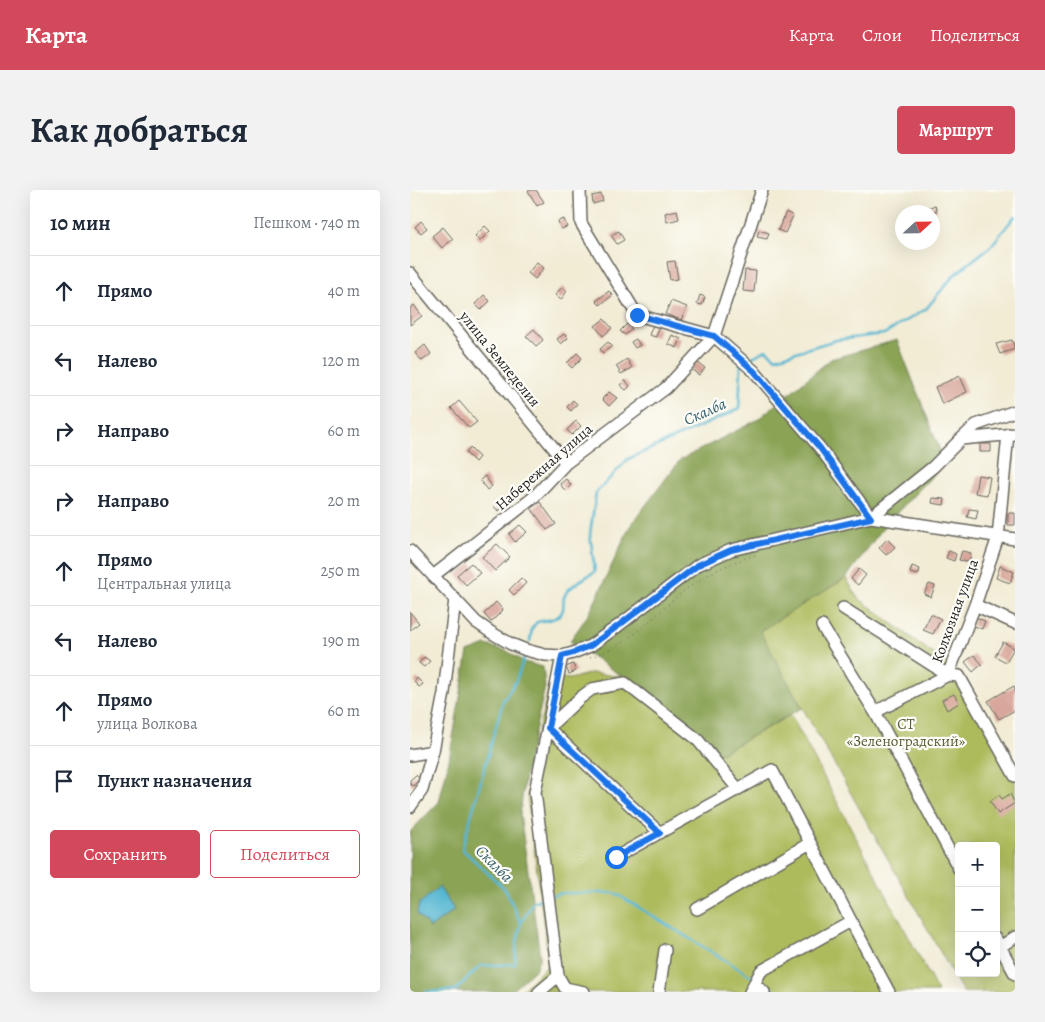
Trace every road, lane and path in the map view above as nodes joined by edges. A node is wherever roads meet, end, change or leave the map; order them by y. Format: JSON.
{"nodes":[{"id":1,"x":580,"y":190,"type":"edge"},
{"id":2,"x":762,"y":190,"type":"edge"},
{"id":3,"x":410,"y":273,"type":"edge"},
{"id":4,"x":714,"y":336,"type":"junction"},
{"id":5,"x":1015,"y":411,"type":"edge"},
{"id":6,"x":1012,"y":434,"type":"edge"},
{"id":7,"x":961,"y":439,"type":"junction"},
{"id":8,"x":566,"y":463,"type":"junction"},
{"id":9,"x":871,"y":518,"type":"junction"},
{"id":10,"x":998,"y":537,"type":"junction"},
{"id":11,"x":1015,"y":540,"type":"edge"},
{"id":12,"x":410,"y":551,"type":"edge"},
{"id":13,"x":755,"y":555,"type":"dead end"},
{"id":14,"x":434,"y":576,"type":"junction"},
{"id":15,"x":455,"y":599,"type":"junction"},
{"id":16,"x":975,"y":605,"type":"junction"},
{"id":17,"x":844,"y":608,"type":"dead end"},
{"id":18,"x":1015,"y":623,"type":"edge"},
{"id":19,"x":822,"y":626,"type":"dead end"},
{"id":20,"x":562,"y":656,"type":"junction"},
{"id":21,"x":584,"y":659,"type":"dead end"},
{"id":22,"x":948,"y":675,"type":"junction"},
{"id":23,"x":875,"y":712,"type":"junction"},
{"id":24,"x":548,"y":728,"type":"junction"},
{"id":25,"x":434,"y":751,"type":"junction"},
{"id":26,"x":410,"y":755,"type":"edge"},
{"id":27,"x":1015,"y":776,"type":"edge"},
{"id":28,"x":738,"y":789,"type":"junction"},
{"id":29,"x":410,"y":807,"type":"edge"},
{"id":30,"x":660,"y":833,"type":"junction"},
{"id":31,"x":810,"y":843,"type":"junction"},
{"id":32,"x":616,"y":857,"type":"dead end"},
{"id":33,"x":955,"y":862,"type":"edge"},
{"id":34,"x":697,"y":909,"type":"dead end"},
{"id":35,"x":851,"y":921,"type":"junction"},
{"id":36,"x":1015,"y":937,"type":"edge"},
{"id":37,"x":1000,"y":942,"type":"edge"},
{"id":38,"x":1000,"y":947,"type":"edge"},
{"id":39,"x":665,"y":950,"type":"dead end"},
{"id":40,"x":1015,"y":974,"type":"edge"},
{"id":41,"x":558,"y":976,"type":"junction"},
{"id":42,"x":752,"y":988,"type":"edge"},
{"id":43,"x":539,"y":992,"type":"edge"},
{"id":44,"x":584,"y":992,"type":"edge"},
{"id":45,"x":659,"y":992,"type":"edge"},
{"id":46,"x":764,"y":992,"type":"edge"},
{"id":47,"x":889,"y":992,"type":"edge"}],
"edges":[{"from":1,"to":4,"type":"street"},
{"from":2,"to":4,"type":"street"},
{"from":3,"to":8,"type":"street","name":"улица Земледелия"},
{"from":4,"to":8,"type":"street","name":"Набережная улица"},
{"from":4,"to":9,"type":"street"},
{"from":5,"to":7,"type":"street"},
{"from":6,"to":7,"type":"street"},
{"from":6,"to":10,"type":"street","name":"Колхозная улица"},
{"from":7,"to":9,"type":"street"},
{"from":8,"to":14,"type":"street","name":"Набережная улица"},
{"from":9,"to":10,"type":"street"},
{"from":9,"to":20,"type":"street"},
{"from":10,"to":11,"type":"street"},
{"from":10,"to":16,"type":"street","name":"Колхозная улица"},
{"from":12,"to":14,"type":"street"},
{"from":13,"to":21,"type":"path"},
{"from":14,"to":15,"type":"street"},
{"from":15,"to":20,"type":"street"},
{"from":15,"to":25,"type":"street"},
{"from":16,"to":18,"type":"street"},
{"from":16,"to":22,"type":"street","name":"Колхозная улица"},
{"from":17,"to":22,"type":"street"},
{"from":19,"to":23,"type":"street"},
{"from":20,"to":24,"type":"street"},
{"from":22,"to":23,"type":"street"},
{"from":22,"to":27,"type":"street","name":"Колхозная улица"},
{"from":23,"to":33,"type":"street"},
{"from":24,"to":28,"type":"street"},
{"from":24,"to":30,"type":"street"},
{"from":24,"to":41,"type":"street"},
{"from":25,"to":26,"type":"street"},
{"from":25,"to":29,"type":"street"},
{"from":28,"to":30,"type":"street"},
{"from":28,"to":31,"type":"street"},
{"from":30,"to":32,"type":"street"},
{"from":31,"to":34,"type":"street"},
{"from":31,"to":35,"type":"street"},
{"from":35,"to":42,"type":"street"},
{"from":35,"to":47,"type":"street"},
{"from":36,"to":37,"type":"street"},
{"from":38,"to":40,"type":"street"},
{"from":39,"to":45,"type":"street"},
{"from":41,"to":43,"type":"street"},
{"from":41,"to":44,"type":"street"},
{"from":42,"to":46,"type":"street"}]}
